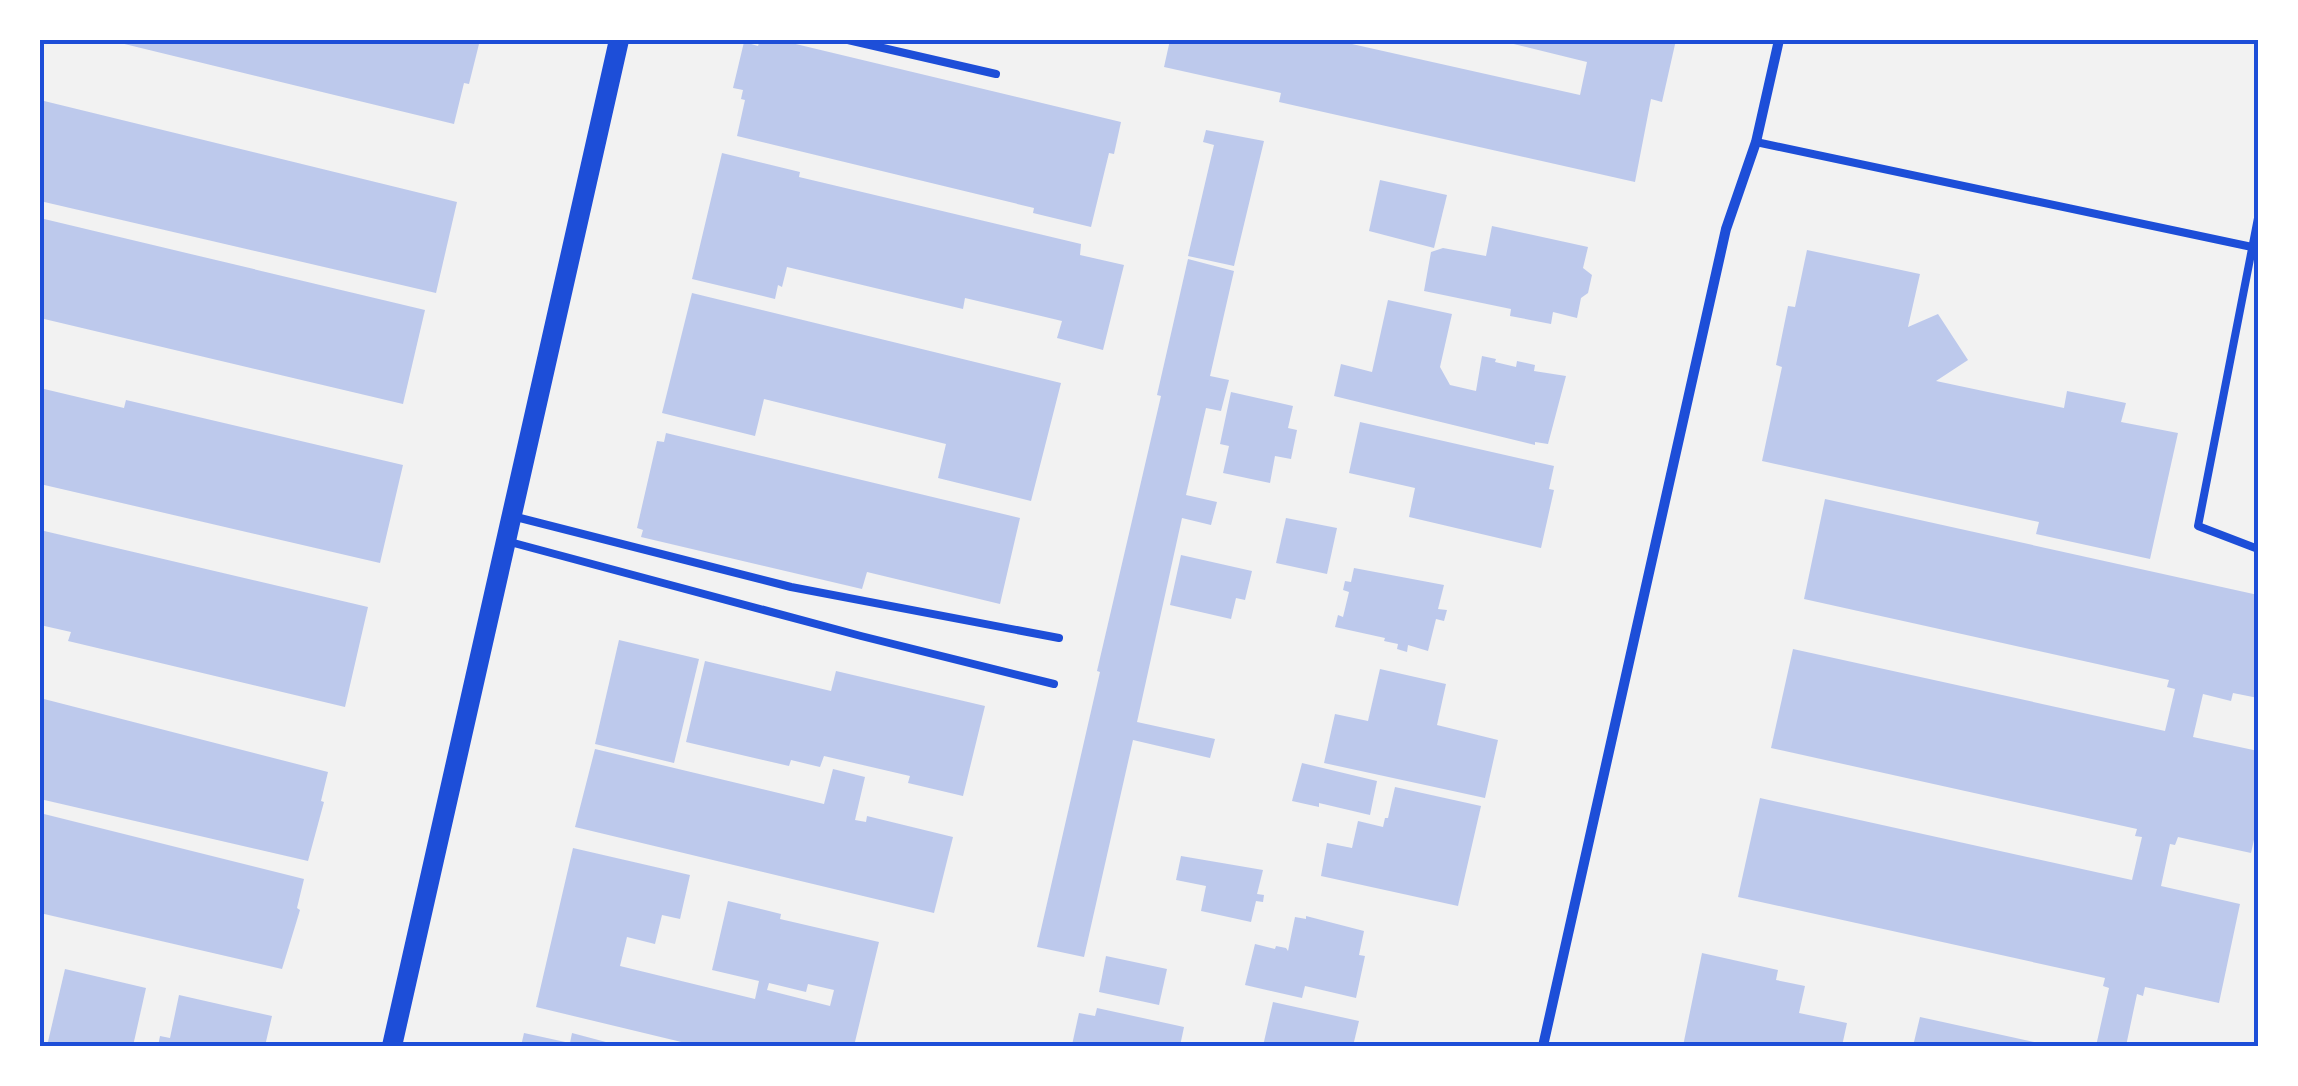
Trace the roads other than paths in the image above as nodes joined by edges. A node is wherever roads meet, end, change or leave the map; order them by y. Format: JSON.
{"nodes":[{"id":1,"x":619,"y":40,"type":"edge"},
{"id":2,"x":848,"y":40,"type":"edge"},
{"id":3,"x":1778,"y":40,"type":"edge"},
{"id":4,"x":996,"y":74,"type":"dead end"},
{"id":5,"x":1756,"y":142,"type":"junction"},
{"id":6,"x":2258,"y":218,"type":"edge"},
{"id":7,"x":2252,"y":247,"type":"junction"},
{"id":8,"x":512,"y":516,"type":"junction"},
{"id":9,"x":506,"y":541,"type":"junction"},
{"id":10,"x":2258,"y":549,"type":"edge"},
{"id":11,"x":1059,"y":638,"type":"dead end"},
{"id":12,"x":1054,"y":684,"type":"dead end"},
{"id":13,"x":392,"y":1046,"type":"edge"},
{"id":14,"x":1543,"y":1046,"type":"edge"}],
"edges":[{"from":1,"to":8,"type":"main road"},
{"from":2,"to":4,"type":"lane"},
{"from":3,"to":5,"type":"street"},
{"from":5,"to":7,"type":"lane"},
{"from":5,"to":14,"type":"street"},
{"from":6,"to":7,"type":"lane"},
{"from":7,"to":10,"type":"lane"},
{"from":8,"to":9,"type":"main road"},
{"from":8,"to":11,"type":"lane"},
{"from":9,"to":12,"type":"lane"},
{"from":9,"to":13,"type":"main road"}]}
